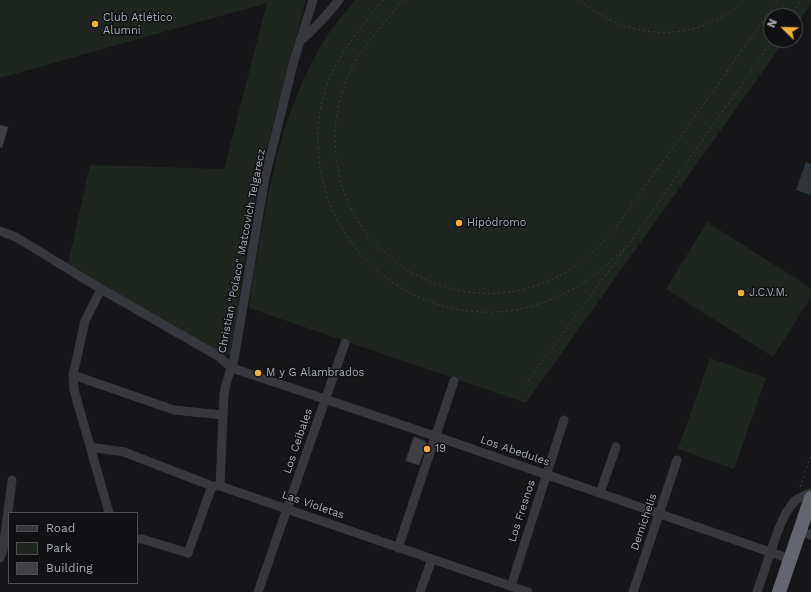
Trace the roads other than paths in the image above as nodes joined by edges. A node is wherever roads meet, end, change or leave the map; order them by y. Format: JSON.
{"nodes":[{"id":1,"x":314,"y":0,"type":"edge"},
{"id":2,"x":339,"y":0,"type":"edge"},
{"id":3,"x":300,"y":41,"type":"junction"},
{"id":4,"x":0,"y":231,"type":"edge"},
{"id":5,"x":101,"y":289,"type":"junction"},
{"id":6,"x":345,"y":343,"type":"dead end"},
{"id":7,"x":231,"y":367,"type":"junction"},
{"id":8,"x":73,"y":375,"type":"junction"},
{"id":9,"x":454,"y":382,"type":"dead end"},
{"id":10,"x":325,"y":398,"type":"junction"},
{"id":11,"x":222,"y":415,"type":"junction"},
{"id":12,"x":564,"y":420,"type":"dead end"},
{"id":13,"x":435,"y":436,"type":"junction"},
{"id":14,"x":90,"y":447,"type":"junction"},
{"id":15,"x":616,"y":447,"type":"dead end"},
{"id":16,"x":677,"y":460,"type":"dead end"},
{"id":17,"x":546,"y":475,"type":"junction"},
{"id":18,"x":12,"y":480,"type":"dead end"},
{"id":19,"x":216,"y":486,"type":"junction"},
{"id":20,"x":600,"y":493,"type":"junction"},
{"id":21,"x":811,"y":493,"type":"edge"},
{"id":22,"x":811,"y":498,"type":"edge"},
{"id":23,"x":287,"y":509,"type":"junction"},
{"id":24,"x":109,"y":512,"type":"edge"},
{"id":25,"x":660,"y":513,"type":"junction"},
{"id":26,"x":805,"y":533,"type":"edge"},
{"id":27,"x":138,"y":539,"type":"edge"},
{"id":28,"x":398,"y":548,"type":"junction"},
{"id":29,"x":771,"y":552,"type":"junction"},
{"id":30,"x":0,"y":558,"type":"edge"},
{"id":31,"x":432,"y":559,"type":"junction"},
{"id":32,"x":790,"y":559,"type":"junction"},
{"id":33,"x":511,"y":586,"type":"junction"},
{"id":34,"x":258,"y":592,"type":"edge"},
{"id":35,"x":420,"y":592,"type":"edge"},
{"id":36,"x":528,"y":592,"type":"edge"},
{"id":37,"x":633,"y":592,"type":"edge"},
{"id":38,"x":757,"y":592,"type":"edge"},
{"id":39,"x":779,"y":592,"type":"edge"}],
"edges":[{"from":1,"to":3,"type":"street","name":"Christian \"Polaco\" Matcovich Telgarecz"},
{"from":2,"to":3,"type":"street"},
{"from":3,"to":7,"type":"street","name":"Christian \"Polaco\" Matcovich Telgarecz"},
{"from":4,"to":5,"type":"street"},
{"from":5,"to":7,"type":"street"},
{"from":5,"to":8,"type":"street"},
{"from":6,"to":10,"type":"street","name":"Los Ceibales"},
{"from":7,"to":10,"type":"street","name":"Los Abedules"},
{"from":7,"to":11,"type":"street","name":"Christian \"Polaco\" Matcovich Telgarecz"},
{"from":8,"to":11,"type":"street"},
{"from":8,"to":14,"type":"street"},
{"from":9,"to":13,"type":"street"},
{"from":10,"to":13,"type":"street","name":"Los Abedules"},
{"from":10,"to":23,"type":"street","name":"Los Ceibales"},
{"from":11,"to":19,"type":"street","name":"Christian \"Polaco\" Matcovich Telgarecz"},
{"from":12,"to":17,"type":"street","name":"Los Fresnos"},
{"from":13,"to":17,"type":"street","name":"Los Abedules"},
{"from":13,"to":28,"type":"street"},
{"from":14,"to":19,"type":"street","name":"Las Violetas"},
{"from":14,"to":24,"type":"street"},
{"from":15,"to":20,"type":"street"},
{"from":16,"to":25,"type":"street","name":"Demichelis"},
{"from":17,"to":20,"type":"street","name":"Los Abedules"},
{"from":17,"to":33,"type":"street","name":"Los Fresnos"},
{"from":18,"to":30,"type":"street"},
{"from":19,"to":23,"type":"street","name":"Las Violetas"},
{"from":19,"to":27,"type":"street","name":"Christian \"Polaco\" Matcovich Telgarecz"},
{"from":20,"to":25,"type":"street","name":"Los Abedules"},
{"from":21,"to":29,"type":"street"},
{"from":22,"to":26,"type":"highway"},
{"from":23,"to":28,"type":"street","name":"Las Violetas"},
{"from":23,"to":34,"type":"street","name":"Los Ceibales"},
{"from":25,"to":29,"type":"street","name":"Los Abedules"},
{"from":25,"to":37,"type":"street","name":"Demichelis"},
{"from":26,"to":32,"type":"highway"},
{"from":28,"to":31,"type":"street","name":"Las Violetas"},
{"from":29,"to":32,"type":"street","name":"Los Abedules"},
{"from":29,"to":38,"type":"street"},
{"from":31,"to":33,"type":"street","name":"Las Violetas"},
{"from":31,"to":35,"type":"street"},
{"from":32,"to":39,"type":"highway"},
{"from":33,"to":36,"type":"street","name":"Las Violetas"}]}
